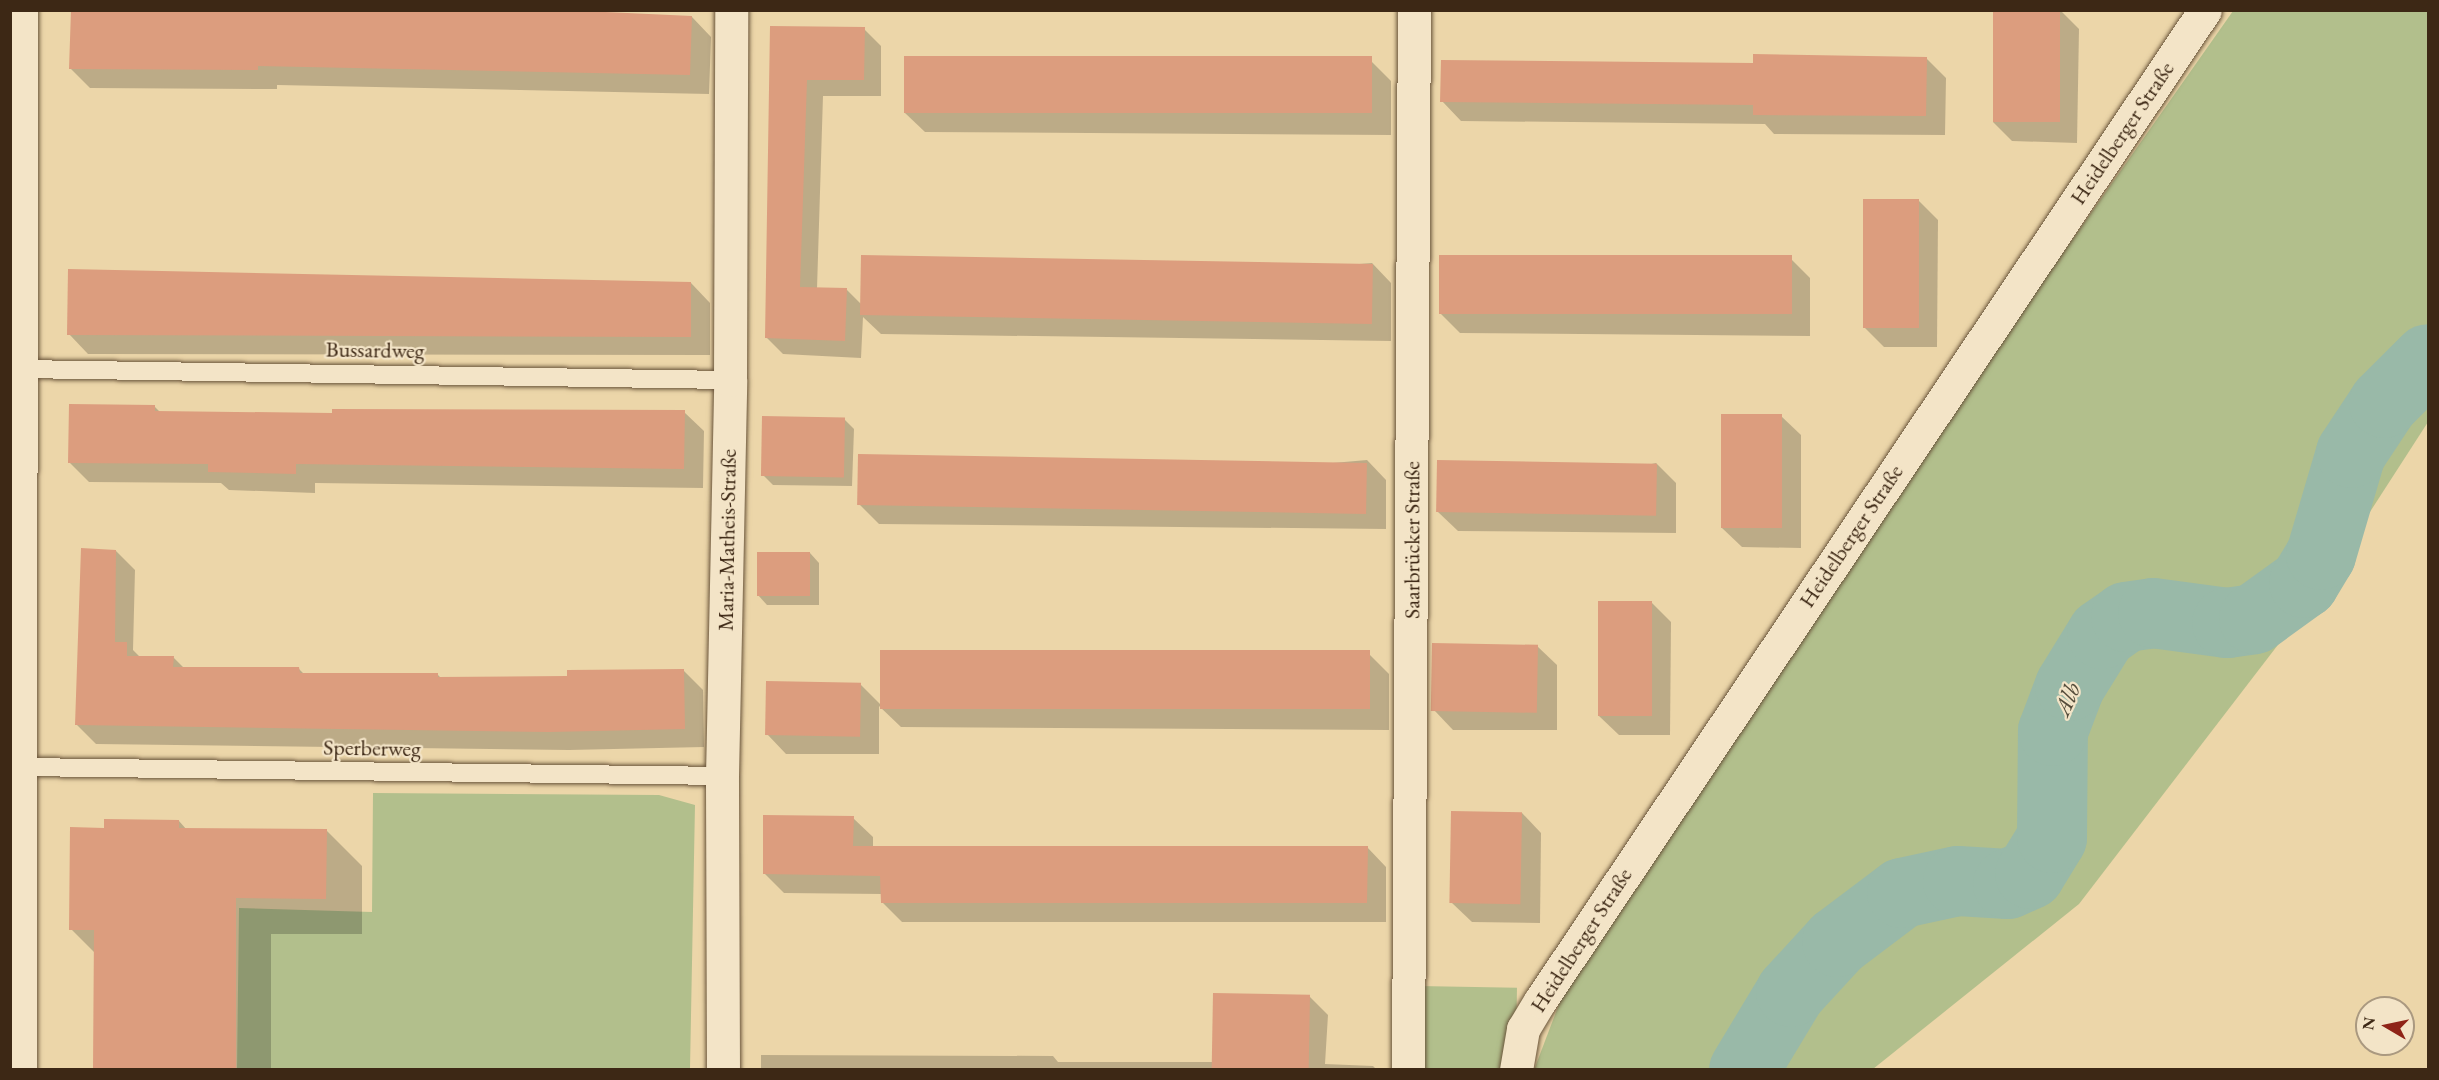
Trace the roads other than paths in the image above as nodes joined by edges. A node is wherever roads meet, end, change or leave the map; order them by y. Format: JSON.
{"nodes":[{"id":1,"x":21,"y":10,"type":"edge"},
{"id":2,"x":731,"y":10,"type":"edge"},
{"id":3,"x":1414,"y":10,"type":"edge"},
{"id":4,"x":2205,"y":10,"type":"edge"},
{"id":5,"x":15,"y":368,"type":"edge"},
{"id":6,"x":730,"y":380,"type":"junction"},
{"id":7,"x":20,"y":767,"type":"junction"},
{"id":8,"x":722,"y":776,"type":"junction"},
{"id":9,"x":20,"y":1070,"type":"edge"},
{"id":10,"x":723,"y":1070,"type":"edge"},
{"id":11,"x":1408,"y":1070,"type":"edge"},
{"id":12,"x":1516,"y":1070,"type":"edge"}],
"edges":[{"from":1,"to":5,"type":"street"},
{"from":2,"to":6,"type":"street","name":"Maria-Matheis-Straße"},
{"from":3,"to":11,"type":"street","name":"Saarbrücker Straße"},
{"from":4,"to":12,"type":"street","name":"Heidelberger Straße"},
{"from":5,"to":6,"type":"lane","name":"Bussardweg"},
{"from":5,"to":7,"type":"street"},
{"from":6,"to":8,"type":"street","name":"Maria-Matheis-Straße"},
{"from":7,"to":8,"type":"lane","name":"Sperberweg"},
{"from":7,"to":9,"type":"street"},
{"from":8,"to":10,"type":"street","name":"Maria-Matheis-Straße"}]}
